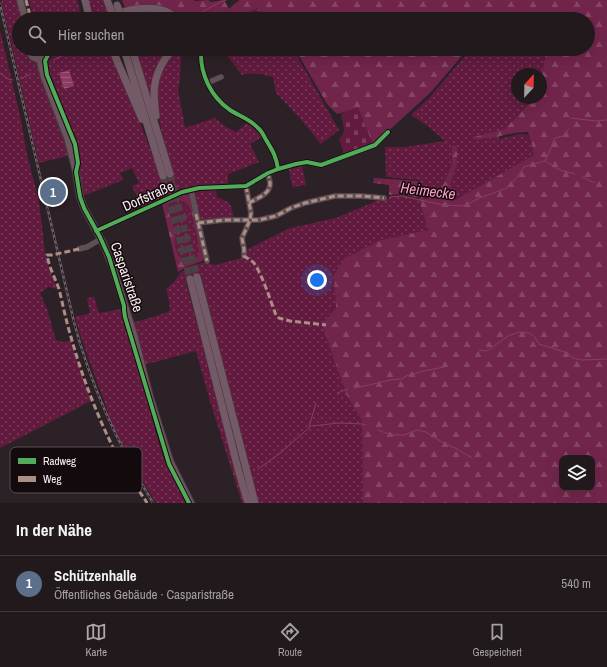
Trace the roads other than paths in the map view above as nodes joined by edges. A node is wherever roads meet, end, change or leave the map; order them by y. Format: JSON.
{"nodes":[{"id":1,"x":20,"y":0,"type":"edge"},
{"id":2,"x":86,"y":0,"type":"edge"},
{"id":3,"x":107,"y":0,"type":"edge"},
{"id":4,"x":23,"y":12,"type":"edge"},
{"id":5,"x":88,"y":12,"type":"edge"},
{"id":6,"x":111,"y":12,"type":"edge"},
{"id":7,"x":121,"y":12,"type":"edge"},
{"id":8,"x":137,"y":12,"type":"edge"},
{"id":9,"x":162,"y":12,"type":"edge"},
{"id":10,"x":170,"y":12,"type":"edge"},
{"id":11,"x":32,"y":56,"type":"edge"},
{"id":12,"x":44,"y":56,"type":"edge"},
{"id":13,"x":115,"y":56,"type":"edge"},
{"id":14,"x":126,"y":56,"type":"edge"},
{"id":15,"x":134,"y":56,"type":"edge"},
{"id":16,"x":167,"y":56,"type":"edge"},
{"id":17,"x":201,"y":56,"type":"edge"},
{"id":18,"x":39,"y":58,"type":"junction"},
{"id":19,"x":221,"y":77,"type":"dead end"},
{"id":20,"x":207,"y":83,"type":"junction"},
{"id":21,"x":388,"y":132,"type":"dead end"},
{"id":22,"x":160,"y":138,"type":"junction"},
{"id":23,"x":158,"y":157,"type":"junction"},
{"id":24,"x":278,"y":169,"type":"junction"},
{"id":25,"x":268,"y":173,"type":"junction"},
{"id":26,"x":246,"y":186,"type":"junction"},
{"id":27,"x":191,"y":190,"type":"junction"},
{"id":28,"x":384,"y":198,"type":"dead end"},
{"id":29,"x":249,"y":203,"type":"junction"},
{"id":30,"x":250,"y":220,"type":"junction"},
{"id":31,"x":198,"y":223,"type":"junction"},
{"id":32,"x":96,"y":231,"type":"junction"},
{"id":33,"x":101,"y":239,"type":"junction"},
{"id":34,"x":79,"y":249,"type":"dead end"},
{"id":35,"x":244,"y":256,"type":"dead end"},
{"id":36,"x":207,"y":261,"type":"dead end"},
{"id":37,"x":191,"y":503,"type":"edge"},
{"id":38,"x":248,"y":503,"type":"edge"},
{"id":39,"x":255,"y":503,"type":"edge"}],
"edges":[{"from":1,"to":4,"type":"main road"},
{"from":2,"to":5,"type":"highway"},
{"from":3,"to":6,"type":"highway","bridge":true},
{"from":7,"to":10,"type":"highway"},
{"from":8,"to":9,"type":"highway"},
{"from":11,"to":18,"type":"main road"},
{"from":12,"to":18,"type":"main road"},
{"from":13,"to":23,"type":"highway"},
{"from":14,"to":23,"type":"highway"},
{"from":15,"to":22,"type":"highway"},
{"from":16,"to":22,"type":"highway"},
{"from":17,"to":20,"type":"street"},
{"from":18,"to":32,"type":"main road","name":"Casparistraße"},
{"from":19,"to":20,"type":"street"},
{"from":20,"to":24,"type":"street"},
{"from":21,"to":24,"type":"street","name":"Dorfstraße"},
{"from":22,"to":23,"type":"highway"},
{"from":24,"to":25,"type":"street","name":"Dorfstraße"},
{"from":25,"to":26,"type":"street","name":"Dorfstraße"},
{"from":25,"to":29,"type":"street"},
{"from":26,"to":27,"type":"street","name":"Dorfstraße"},
{"from":26,"to":29,"type":"street"},
{"from":27,"to":31,"type":"street"},
{"from":27,"to":32,"type":"street","name":"Dorfstraße"},
{"from":28,"to":30,"type":"street"},
{"from":29,"to":30,"type":"street"},
{"from":30,"to":31,"type":"street"},
{"from":30,"to":35,"type":"street"},
{"from":31,"to":36,"type":"street"},
{"from":32,"to":33,"type":"main road","name":"Casparistraße"},
{"from":33,"to":34,"type":"street"},
{"from":33,"to":37,"type":"main road","name":"Casparistraße"},
{"from":38,"to":39,"type":"highway"}]}
